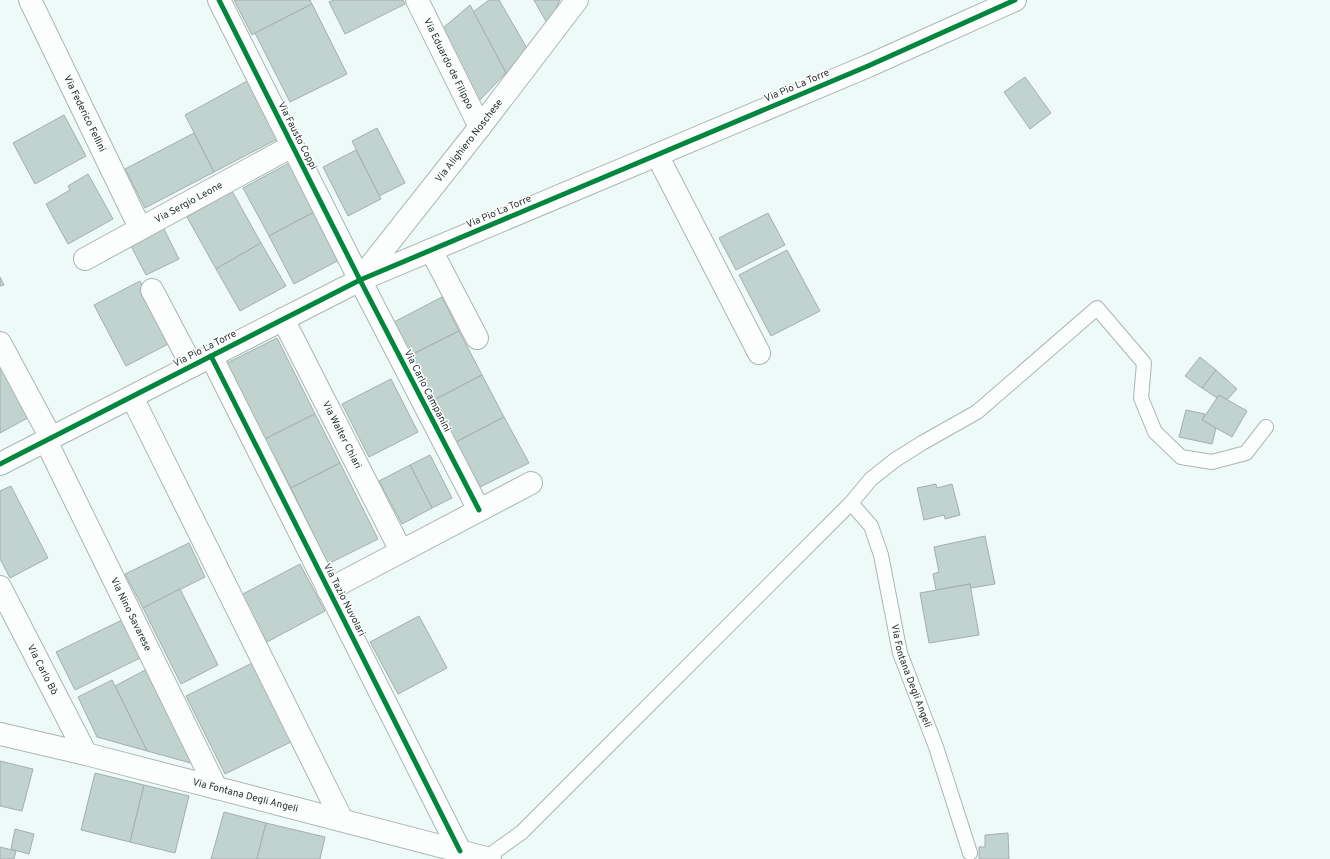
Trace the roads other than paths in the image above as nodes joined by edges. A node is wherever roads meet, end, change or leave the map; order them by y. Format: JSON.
{"nodes":[{"id":1,"x":30,"y":0,"type":"edge"},
{"id":2,"x":219,"y":0,"type":"edge"},
{"id":3,"x":417,"y":0,"type":"edge"},
{"id":4,"x":577,"y":0,"type":"edge"},
{"id":5,"x":1015,"y":0,"type":"edge"},
{"id":6,"x":480,"y":127,"type":"junction"},
{"id":7,"x":292,"y":146,"type":"junction"},
{"id":8,"x":656,"y":155,"type":"junction"},
{"id":9,"x":140,"y":228,"type":"junction"},
{"id":10,"x":431,"y":250,"type":"junction"},
{"id":11,"x":86,"y":258,"type":"dead end"},
{"id":12,"x":360,"y":280,"type":"junction"},
{"id":13,"x":152,"y":290,"type":"dead end"},
{"id":14,"x":283,"y":319,"type":"junction"},
{"id":15,"x":477,"y":338,"type":"dead end"},
{"id":16,"x":0,"y":343,"type":"edge"},
{"id":17,"x":759,"y":353,"type":"dead end"},
{"id":18,"x":211,"y":356,"type":"junction"},
{"id":19,"x":192,"y":366,"type":"junction"},
{"id":20,"x":132,"y":396,"type":"junction"},
{"id":21,"x":1266,"y":427,"type":"dead end"},
{"id":22,"x":48,"y":439,"type":"junction"},
{"id":23,"x":0,"y":464,"type":"edge"},
{"id":24,"x":531,"y":483,"type":"dead end"},
{"id":25,"x":851,"y":503,"type":"junction"},
{"id":26,"x":479,"y":510,"type":"junction"},
{"id":27,"x":402,"y":551,"type":"junction"},
{"id":28,"x":0,"y":587,"type":"edge"},
{"id":29,"x":328,"y":590,"type":"junction"},
{"id":30,"x":0,"y":734,"type":"edge"},
{"id":31,"x":86,"y":754,"type":"junction"},
{"id":32,"x":216,"y":788,"type":"junction"},
{"id":33,"x":342,"y":820,"type":"junction"},
{"id":34,"x":460,"y":851,"type":"junction"},
{"id":35,"x":970,"y":853,"type":"dead end"},
{"id":36,"x":487,"y":859,"type":"edge"}],
"edges":[{"from":1,"to":9,"type":"street","name":"Via Federico Fellini"},
{"from":2,"to":7,"type":"street","name":"Via Fausto Coppi"},
{"from":3,"to":6,"type":"street","name":"Via Eduardo de Filippo"},
{"from":4,"to":6,"type":"street","name":"Via Alighiero Noschese"},
{"from":5,"to":8,"type":"street","name":"Via Pio La Torre"},
{"from":6,"to":12,"type":"street","name":"Via Alighiero Noschese"},
{"from":7,"to":9,"type":"street","name":"Via Sergio Leone"},
{"from":7,"to":12,"type":"street","name":"Via Fausto Coppi"},
{"from":8,"to":10,"type":"street","name":"Via Pio La Torre"},
{"from":8,"to":17,"type":"street"},
{"from":9,"to":11,"type":"street","name":"Via Sergio Leone"},
{"from":10,"to":12,"type":"street","name":"Via Pio La Torre"},
{"from":10,"to":15,"type":"street"},
{"from":12,"to":14,"type":"street","name":"Via Pio La Torre"},
{"from":12,"to":26,"type":"street","name":"Via Carlo Campanini"},
{"from":13,"to":19,"type":"street"},
{"from":14,"to":18,"type":"street","name":"Via Pio La Torre"},
{"from":14,"to":27,"type":"street","name":"Via Walter Chiari"},
{"from":16,"to":22,"type":"street","name":"Via Nino Savarese"},
{"from":18,"to":19,"type":"street","name":"Via Pio La Torre"},
{"from":18,"to":29,"type":"street","name":"Via Tazio Nuvolari"},
{"from":19,"to":20,"type":"street","name":"Via Pio La Torre"},
{"from":20,"to":22,"type":"street","name":"Via Pio La Torre"},
{"from":20,"to":33,"type":"street"},
{"from":21,"to":25,"type":"lane"},
{"from":22,"to":23,"type":"street","name":"Via Pio La Torre"},
{"from":22,"to":32,"type":"street","name":"Via Nino Savarese"},
{"from":24,"to":26,"type":"street"},
{"from":25,"to":35,"type":"lane","name":"Via Fontana Degli Angeli"},
{"from":25,"to":36,"type":"lane"},
{"from":26,"to":27,"type":"street"},
{"from":27,"to":29,"type":"street"},
{"from":28,"to":31,"type":"street","name":"Via Carlo Bò"},
{"from":29,"to":34,"type":"street","name":"Via Tazio Nuvolari"},
{"from":30,"to":31,"type":"street","name":"Via Fontana Degli Angeli"},
{"from":31,"to":32,"type":"street","name":"Via Fontana Degli Angeli"},
{"from":32,"to":33,"type":"street","name":"Via Fontana Degli Angeli"},
{"from":33,"to":34,"type":"street","name":"Via Fontana Degli Angeli"},
{"from":34,"to":36,"type":"street","name":"Via Fontana Degli Angeli"}]}
